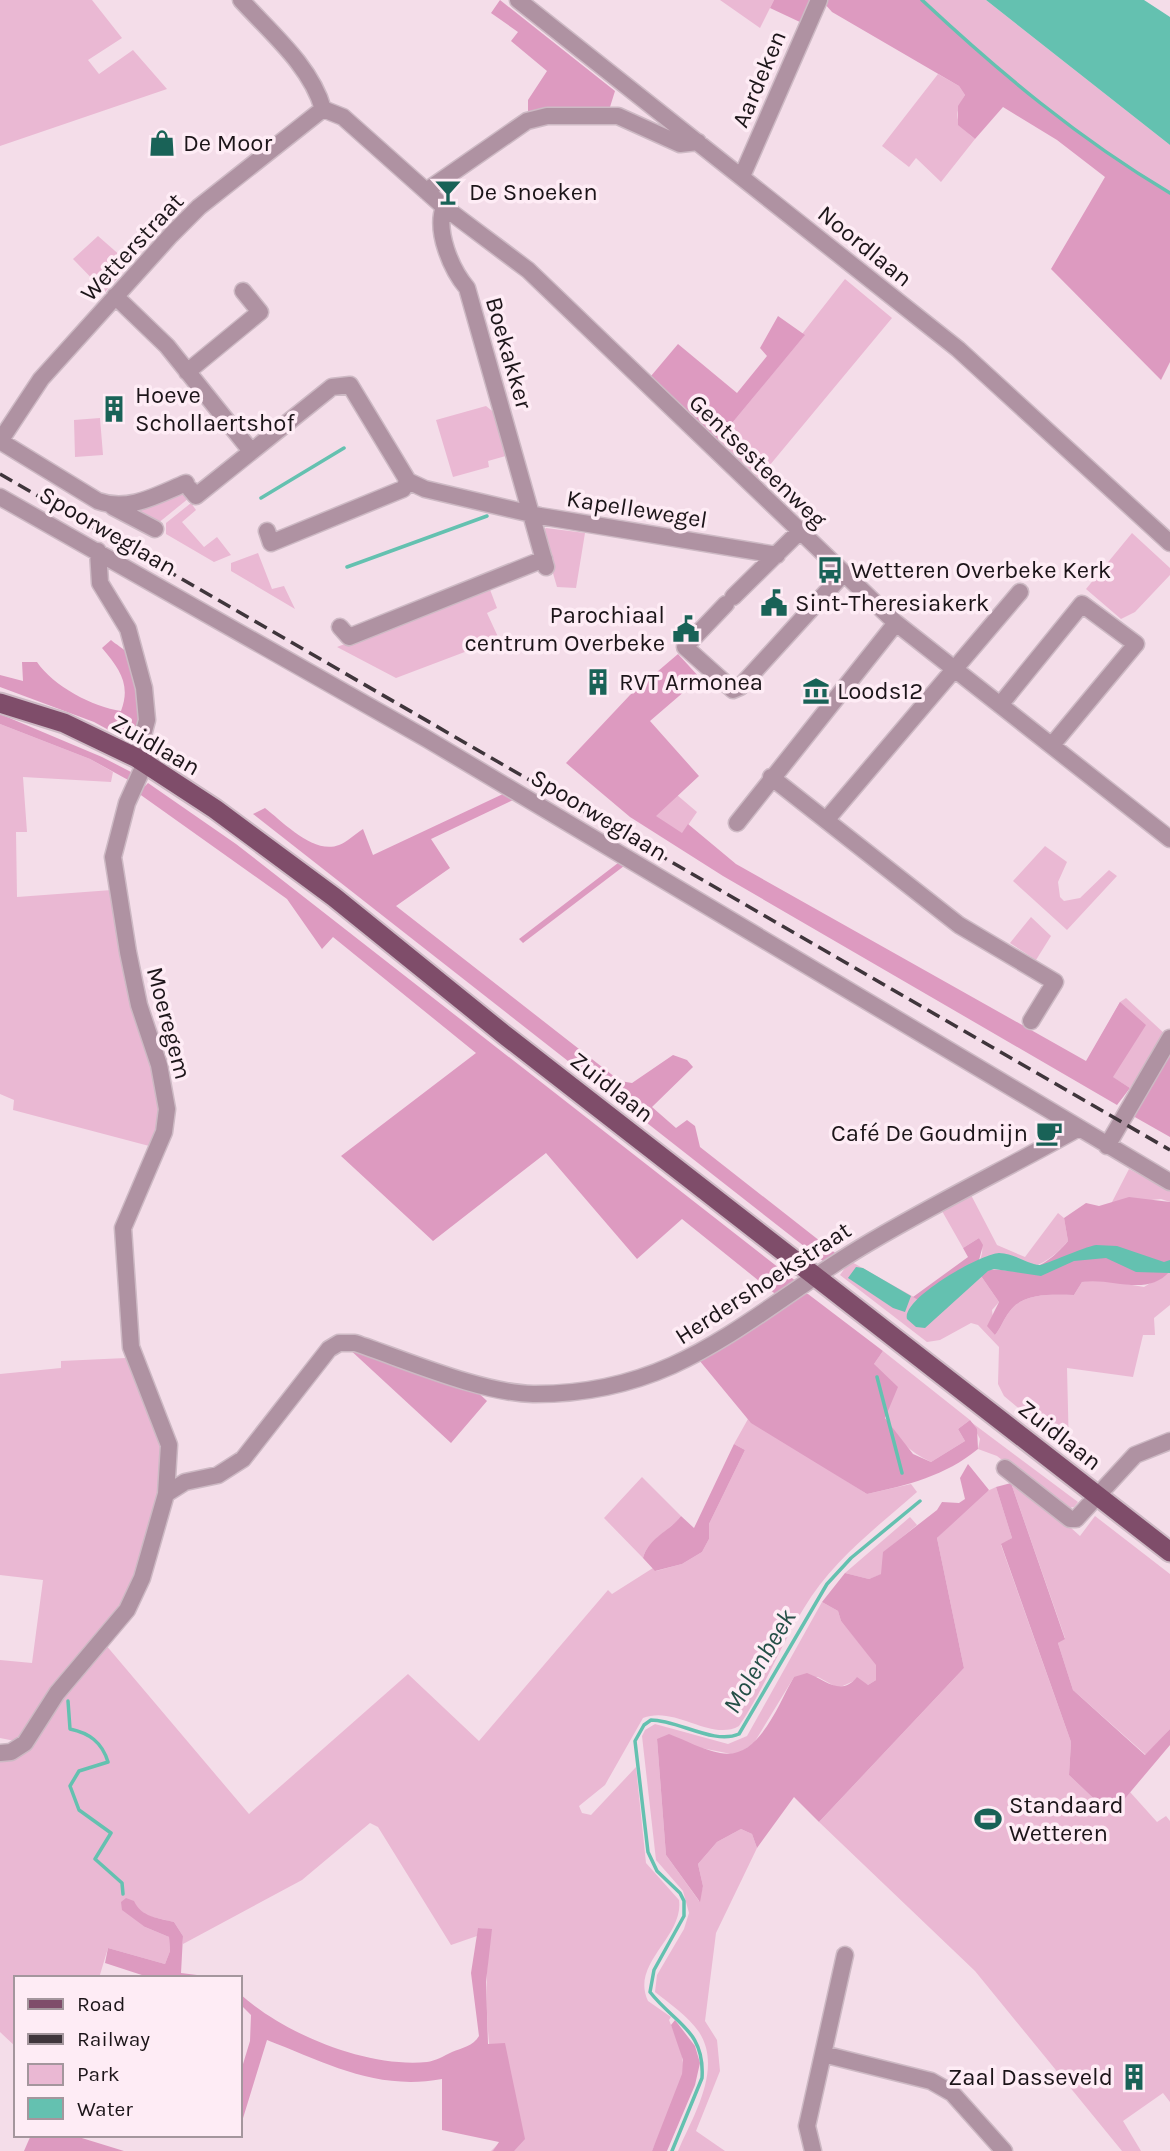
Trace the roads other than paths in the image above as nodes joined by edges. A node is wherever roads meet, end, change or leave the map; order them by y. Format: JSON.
{"nodes":[{"id":1,"x":241,"y":0,"type":"edge"},
{"id":2,"x":518,"y":0,"type":"edge"},
{"id":3,"x":819,"y":0,"type":"edge"},
{"id":4,"x":629,"y":88,"type":"junction"},
{"id":5,"x":323,"y":109,"type":"junction"},
{"id":6,"x":618,"y":116,"type":"junction"},
{"id":7,"x":698,"y":142,"type":"junction"},
{"id":8,"x":742,"y":176,"type":"junction"},
{"id":9,"x":426,"y":191,"type":"junction"},
{"id":10,"x":444,"y":207,"type":"junction"},
{"id":11,"x":243,"y":291,"type":"dead end"},
{"id":12,"x":115,"y":296,"type":"junction"},
{"id":13,"x":187,"y":372,"type":"junction"},
{"id":14,"x":0,"y":441,"type":"edge"},
{"id":15,"x":251,"y":452,"type":"junction"},
{"id":16,"x":408,"y":481,"type":"junction"},
{"id":17,"x":0,"y":497,"type":"edge"},
{"id":18,"x":113,"y":507,"type":"junction"},
{"id":19,"x":534,"y":515,"type":"junction"},
{"id":20,"x":155,"y":529,"type":"dead end"},
{"id":21,"x":267,"y":531,"type":"dead end"},
{"id":22,"x":799,"y":532,"type":"junction"},
{"id":23,"x":1170,"y":543,"type":"edge"},
{"id":24,"x":98,"y":551,"type":"junction"},
{"id":25,"x":777,"y":555,"type":"junction"},
{"id":26,"x":842,"y":574,"type":"junction"},
{"id":27,"x":1020,"y":592,"type":"dead end"},
{"id":28,"x":896,"y":623,"type":"junction"},
{"id":29,"x":340,"y":626,"type":"dead end"},
{"id":30,"x":953,"y":668,"type":"junction"},
{"id":31,"x":0,"y":703,"type":"edge"},
{"id":32,"x":1000,"y":705,"type":"junction"},
{"id":33,"x":1052,"y":745,"type":"junction"},
{"id":34,"x":141,"y":760,"type":"junction"},
{"id":35,"x":771,"y":777,"type":"junction"},
{"id":36,"x":827,"y":819,"type":"junction"},
{"id":37,"x":737,"y":823,"type":"dead end"},
{"id":38,"x":1170,"y":839,"type":"edge"},
{"id":39,"x":1031,"y":1021,"type":"dead end"},
{"id":40,"x":1170,"y":1038,"type":"edge"},
{"id":41,"x":1079,"y":1128,"type":"junction"},
{"id":42,"x":1107,"y":1146,"type":"junction"},
{"id":43,"x":1170,"y":1182,"type":"edge"},
{"id":44,"x":816,"y":1276,"type":"junction"},
{"id":45,"x":1170,"y":1441,"type":"edge"},
{"id":46,"x":1005,"y":1468,"type":"dead end"},
{"id":47,"x":166,"y":1494,"type":"junction"},
{"id":48,"x":1099,"y":1496,"type":"junction"},
{"id":49,"x":1170,"y":1552,"type":"edge"},
{"id":50,"x":0,"y":1753,"type":"edge"},
{"id":51,"x":845,"y":1955,"type":"dead end"},
{"id":52,"x":823,"y":2054,"type":"junction"},
{"id":53,"x":813,"y":2151,"type":"edge"},
{"id":54,"x":1004,"y":2151,"type":"edge"}],
"edges":[{"from":1,"to":5,"type":"street"},
{"from":2,"to":4,"type":"street","name":"Noordlaan"},
{"from":3,"to":8,"type":"street","name":"Aardeken"},
{"from":4,"to":6,"type":"street"},
{"from":4,"to":7,"type":"street","name":"Noordlaan"},
{"from":5,"to":9,"type":"street","name":"Gentsesteenweg"},
{"from":5,"to":12,"type":"street","name":"Wetterstraat"},
{"from":6,"to":7,"type":"street"},
{"from":6,"to":9,"type":"street"},
{"from":7,"to":8,"type":"street","name":"Noordlaan"},
{"from":8,"to":23,"type":"street","name":"Noordlaan"},
{"from":9,"to":10,"type":"street","name":"Gentsesteenweg"},
{"from":10,"to":19,"type":"street","name":"Boekakker"},
{"from":10,"to":22,"type":"street","name":"Gentsesteenweg"},
{"from":11,"to":13,"type":"street"},
{"from":12,"to":13,"type":"street"},
{"from":12,"to":14,"type":"street","name":"Wetterstraat"},
{"from":13,"to":15,"type":"street"},
{"from":14,"to":18,"type":"street"},
{"from":15,"to":16,"type":"street"},
{"from":15,"to":18,"type":"street"},
{"from":16,"to":19,"type":"street"},
{"from":16,"to":21,"type":"street"},
{"from":17,"to":24,"type":"street","name":"Spoorweglaan"},
{"from":18,"to":20,"type":"street"},
{"from":19,"to":25,"type":"street","name":"Kapellewegel"},
{"from":19,"to":29,"type":"street","name":"Kapellewegel"},
{"from":22,"to":25,"type":"street"},
{"from":22,"to":26,"type":"street","name":"Gentsesteenweg"},
{"from":24,"to":34,"type":"street","name":"Moeregem"},
{"from":24,"to":41,"type":"street","name":"Spoorweglaan"},
{"from":25,"to":26,"type":"street"},
{"from":26,"to":28,"type":"street","name":"Gentsesteenweg"},
{"from":27,"to":30,"type":"street"},
{"from":28,"to":30,"type":"street","name":"Gentsesteenweg"},
{"from":28,"to":35,"type":"street"},
{"from":30,"to":32,"type":"street","name":"Gentsesteenweg"},
{"from":30,"to":36,"type":"street"},
{"from":31,"to":34,"type":"main road","name":"Zuidlaan"},
{"from":32,"to":33,"type":"street","name":"Gentsesteenweg"},
{"from":32,"to":33,"type":"street"},
{"from":33,"to":38,"type":"street","name":"Gentsesteenweg"},
{"from":34,"to":44,"type":"main road","name":"Zuidlaan"},
{"from":34,"to":47,"type":"street","name":"Moeregem"},
{"from":35,"to":36,"type":"street"},
{"from":35,"to":37,"type":"street"},
{"from":36,"to":39,"type":"street"},
{"from":40,"to":42,"type":"street"},
{"from":41,"to":42,"type":"street","name":"Spoorweglaan"},
{"from":41,"to":44,"type":"street","name":"Herdershoekstraat"},
{"from":42,"to":43,"type":"street","name":"Spoorweglaan"},
{"from":44,"to":47,"type":"street","name":"Herdershoekstraat"},
{"from":44,"to":48,"type":"main road","name":"Zuidlaan"},
{"from":45,"to":48,"type":"street"},
{"from":46,"to":48,"type":"street"},
{"from":47,"to":50,"type":"street"},
{"from":48,"to":49,"type":"main road","name":"Zuidlaan"},
{"from":51,"to":52,"type":"street"},
{"from":52,"to":53,"type":"street"},
{"from":52,"to":54,"type":"street"}]}
